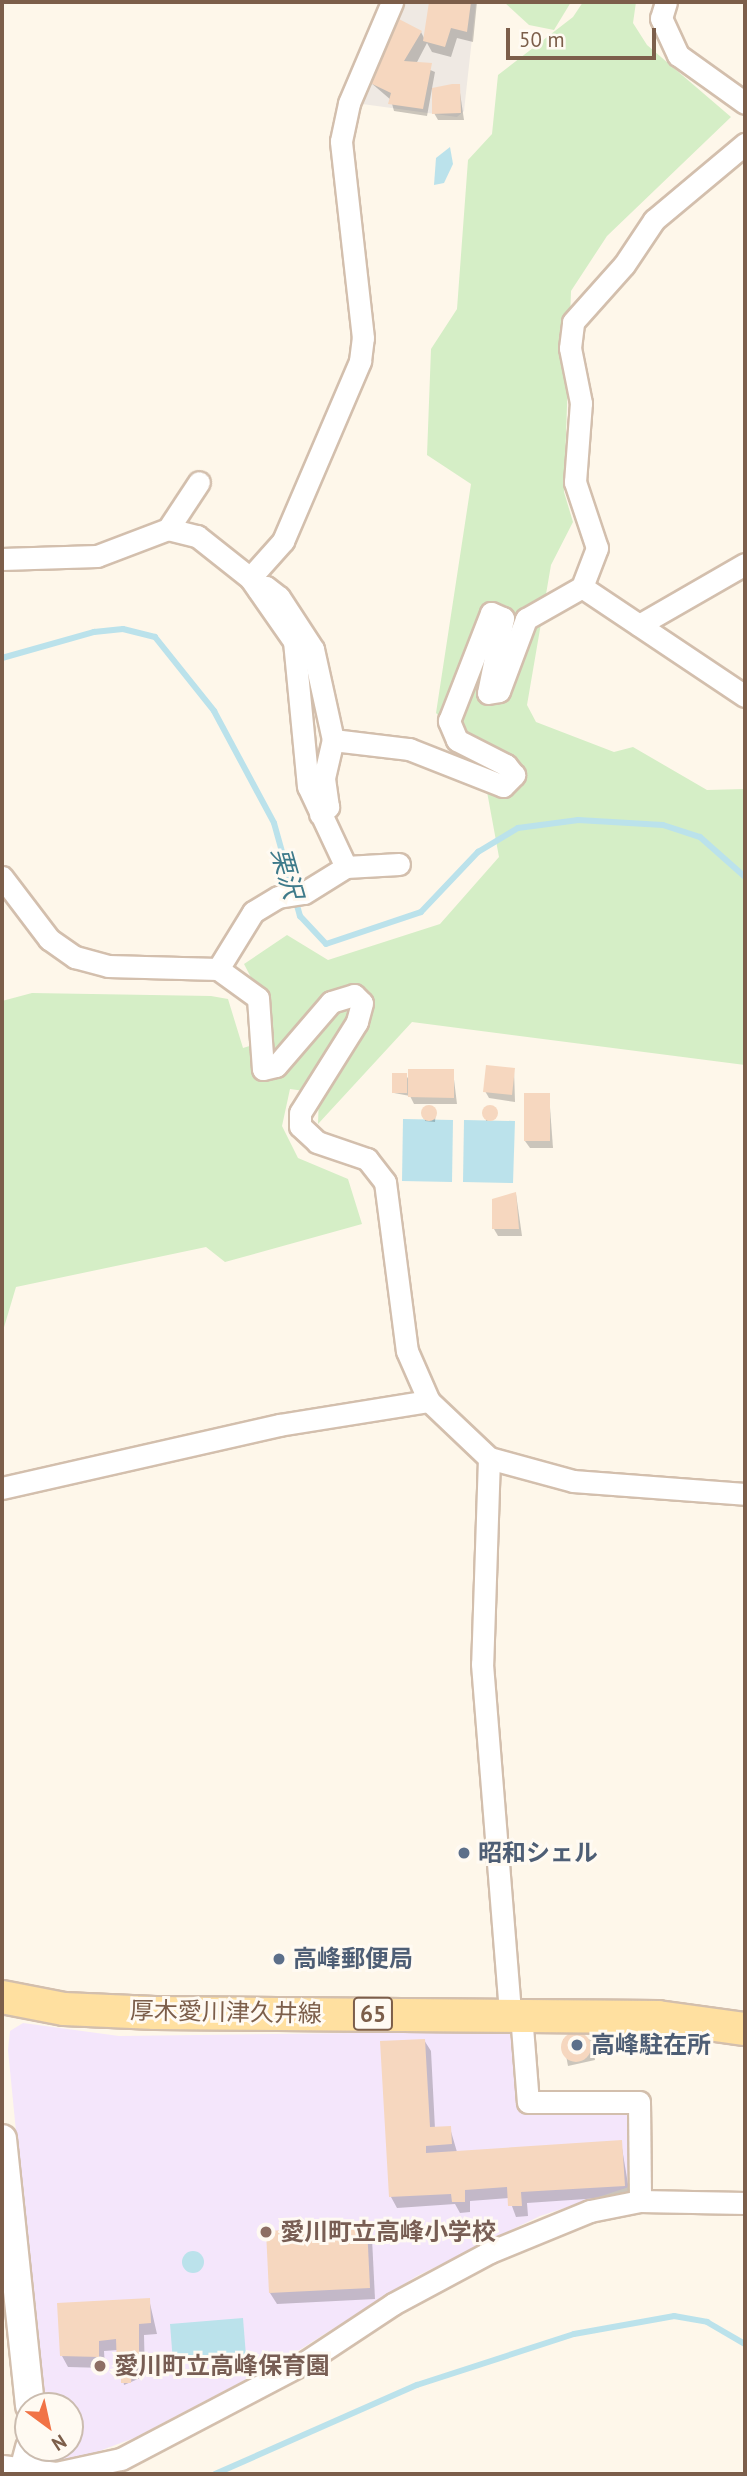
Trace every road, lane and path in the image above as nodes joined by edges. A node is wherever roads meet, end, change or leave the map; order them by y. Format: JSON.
{"nodes":[{"id":1,"x":392,"y":2,"type":"edge"},
{"id":2,"x":666,"y":2,"type":"edge"},
{"id":3,"x":745,"y":103,"type":"edge"},
{"id":4,"x":745,"y":144,"type":"edge"},
{"id":5,"x":199,"y":482,"type":"dead end"},
{"id":6,"x":167,"y":529,"type":"junction"},
{"id":7,"x":2,"y":559,"type":"edge"},
{"id":8,"x":745,"y":564,"type":"edge"},
{"id":9,"x":254,"y":583,"type":"junction"},
{"id":10,"x":582,"y":587,"type":"junction"},
{"id":11,"x":639,"y":625,"type":"junction"},
{"id":12,"x":745,"y":696,"type":"edge"},
{"id":13,"x":333,"y":740,"type":"junction"},
{"id":14,"x":320,"y":814,"type":"junction"},
{"id":15,"x":398,"y":864,"type":"dead end"},
{"id":16,"x":346,"y":867,"type":"junction"},
{"id":17,"x":2,"y":877,"type":"edge"},
{"id":18,"x":218,"y":969,"type":"junction"},
{"id":19,"x":429,"y":1401,"type":"junction"},
{"id":20,"x":489,"y":1458,"type":"junction"},
{"id":21,"x":2,"y":1488,"type":"edge"},
{"id":22,"x":745,"y":1494,"type":"edge"},
{"id":23,"x":2,"y":1997,"type":"edge"},
{"id":24,"x":516,"y":2014,"type":"junction"},
{"id":25,"x":745,"y":2029,"type":"edge"},
{"id":26,"x":2,"y":2139,"type":"edge"},
{"id":27,"x":640,"y":2201,"type":"junction"},
{"id":28,"x":745,"y":2203,"type":"edge"},
{"id":29,"x":29,"y":2392,"type":"edge"},
{"id":30,"x":20,"y":2465,"type":"edge"}],
"edges":[{"from":1,"to":9,"type":"street"},
{"from":2,"to":3,"type":"street"},
{"from":4,"to":10,"type":"street"},
{"from":5,"to":6,"type":"street"},
{"from":6,"to":7,"type":"street"},
{"from":6,"to":9,"type":"street"},
{"from":8,"to":11,"type":"street"},
{"from":9,"to":13,"type":"street"},
{"from":9,"to":14,"type":"street"},
{"from":10,"to":11,"type":"street"},
{"from":10,"to":13,"type":"street"},
{"from":11,"to":12,"type":"street"},
{"from":13,"to":14,"type":"street"},
{"from":14,"to":16,"type":"street"},
{"from":15,"to":16,"type":"street"},
{"from":16,"to":18,"type":"street"},
{"from":17,"to":18,"type":"street"},
{"from":18,"to":19,"type":"street"},
{"from":19,"to":20,"type":"street"},
{"from":19,"to":21,"type":"street"},
{"from":20,"to":22,"type":"street"},
{"from":20,"to":24,"type":"street"},
{"from":23,"to":24,"type":"main road","name":"厚木愛川津久井線","number":"65"},
{"from":24,"to":25,"type":"main road","name":"厚木愛川津久井線","number":"65"},
{"from":24,"to":27,"type":"street"},
{"from":26,"to":29,"type":"street"},
{"from":27,"to":28,"type":"street"},
{"from":27,"to":30,"type":"street"}]}
